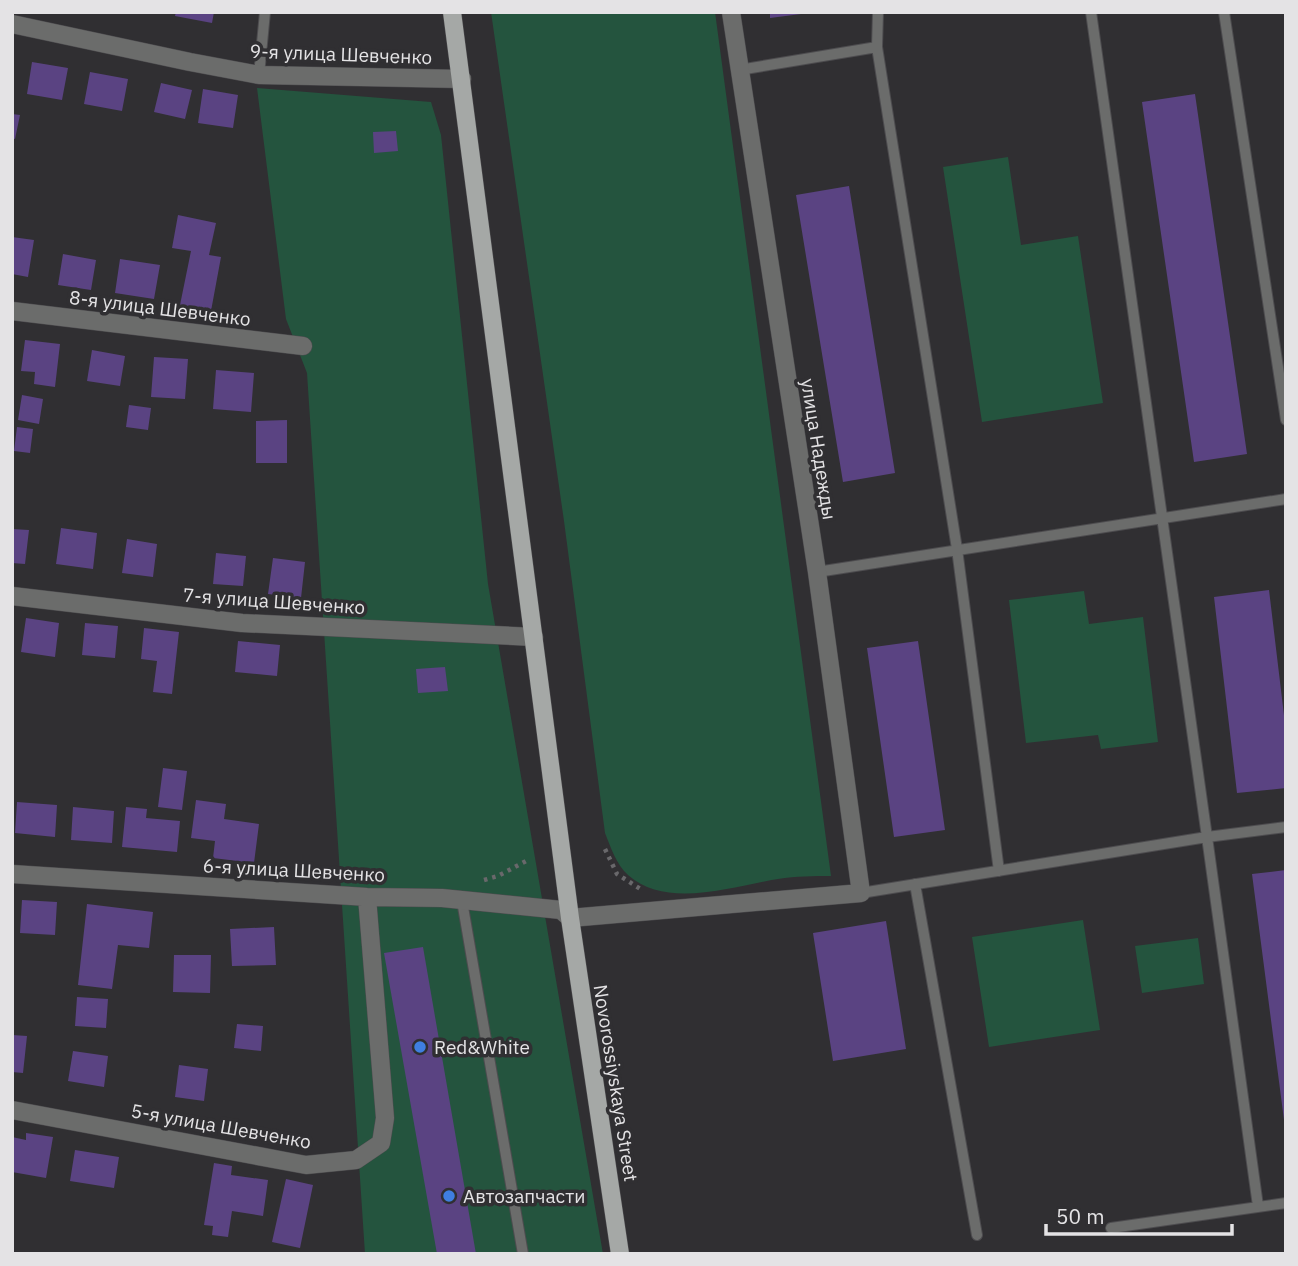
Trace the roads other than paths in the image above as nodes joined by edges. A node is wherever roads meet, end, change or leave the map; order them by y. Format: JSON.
{"nodes":[{"id":1,"x":265,"y":12,"type":"edge"},
{"id":2,"x":452,"y":12,"type":"edge"},
{"id":3,"x":732,"y":12,"type":"edge"},
{"id":4,"x":878,"y":12,"type":"edge"},
{"id":5,"x":1091,"y":12,"type":"edge"},
{"id":6,"x":1224,"y":12,"type":"edge"},
{"id":7,"x":12,"y":24,"type":"edge"},
{"id":8,"x":877,"y":47,"type":"junction"},
{"id":9,"x":739,"y":70,"type":"junction"},
{"id":10,"x":259,"y":75,"type":"junction"},
{"id":11,"x":462,"y":79,"type":"junction"},
{"id":12,"x":12,"y":311,"type":"edge"},
{"id":13,"x":303,"y":346,"type":"dead end"},
{"id":14,"x":1286,"y":420,"type":"edge"},
{"id":15,"x":1286,"y":499,"type":"edge"},
{"id":16,"x":1162,"y":518,"type":"junction"},
{"id":17,"x":957,"y":550,"type":"junction"},
{"id":18,"x":817,"y":572,"type":"junction"},
{"id":19,"x":12,"y":596,"type":"edge"},
{"id":20,"x":534,"y":637,"type":"junction"},
{"id":21,"x":1286,"y":827,"type":"edge"},
{"id":22,"x":1207,"y":837,"type":"junction"},
{"id":23,"x":999,"y":871,"type":"junction"},
{"id":24,"x":12,"y":874,"type":"edge"},
{"id":25,"x":915,"y":884,"type":"junction"},
{"id":26,"x":860,"y":893,"type":"junction"},
{"id":27,"x":367,"y":897,"type":"junction"},
{"id":28,"x":462,"y":901,"type":"junction"},
{"id":29,"x":569,"y":918,"type":"junction"},
{"id":30,"x":12,"y":1110,"type":"edge"},
{"id":31,"x":1286,"y":1203,"type":"edge"},
{"id":32,"x":1258,"y":1206,"type":"junction"},
{"id":33,"x":1111,"y":1228,"type":"dead end"},
{"id":34,"x":977,"y":1235,"type":"dead end"},
{"id":35,"x":523,"y":1254,"type":"edge"},
{"id":36,"x":620,"y":1254,"type":"edge"}],
"edges":[{"from":1,"to":10,"type":"lane"},
{"from":2,"to":11,"type":"main road","name":"Novorossiyskaya Street"},
{"from":3,"to":9,"type":"street","name":"улица Надежды"},
{"from":4,"to":8,"type":"lane"},
{"from":5,"to":16,"type":"lane"},
{"from":6,"to":14,"type":"lane"},
{"from":7,"to":10,"type":"street","name":"9-я улица Шевченко"},
{"from":8,"to":9,"type":"lane"},
{"from":8,"to":17,"type":"lane"},
{"from":9,"to":18,"type":"street","name":"улица Надежды"},
{"from":10,"to":11,"type":"street","name":"9-я улица Шевченко"},
{"from":11,"to":20,"type":"main road","name":"Novorossiyskaya Street"},
{"from":12,"to":13,"type":"street","name":"8-я улица Шевченко"},
{"from":15,"to":16,"type":"lane"},
{"from":16,"to":17,"type":"lane"},
{"from":16,"to":22,"type":"lane"},
{"from":17,"to":18,"type":"lane"},
{"from":17,"to":23,"type":"lane"},
{"from":18,"to":26,"type":"street","name":"улица Надежды"},
{"from":19,"to":20,"type":"street","name":"7-я улица Шевченко"},
{"from":20,"to":29,"type":"main road","name":"Novorossiyskaya Street"},
{"from":21,"to":22,"type":"lane"},
{"from":22,"to":23,"type":"lane"},
{"from":22,"to":32,"type":"lane"},
{"from":23,"to":25,"type":"lane"},
{"from":24,"to":27,"type":"street","name":"6-я улица Шевченко"},
{"from":25,"to":26,"type":"lane"},
{"from":25,"to":34,"type":"lane"},
{"from":26,"to":29,"type":"street"},
{"from":27,"to":28,"type":"street","name":"6-я улица Шевченко"},
{"from":27,"to":30,"type":"street","name":"5-я улица Шевченко"},
{"from":28,"to":29,"type":"street","name":"6-я улица Шевченко"},
{"from":28,"to":35,"type":"lane"},
{"from":29,"to":36,"type":"main road","name":"Novorossiyskaya Street"},
{"from":31,"to":32,"type":"lane"},
{"from":32,"to":33,"type":"lane"}]}
